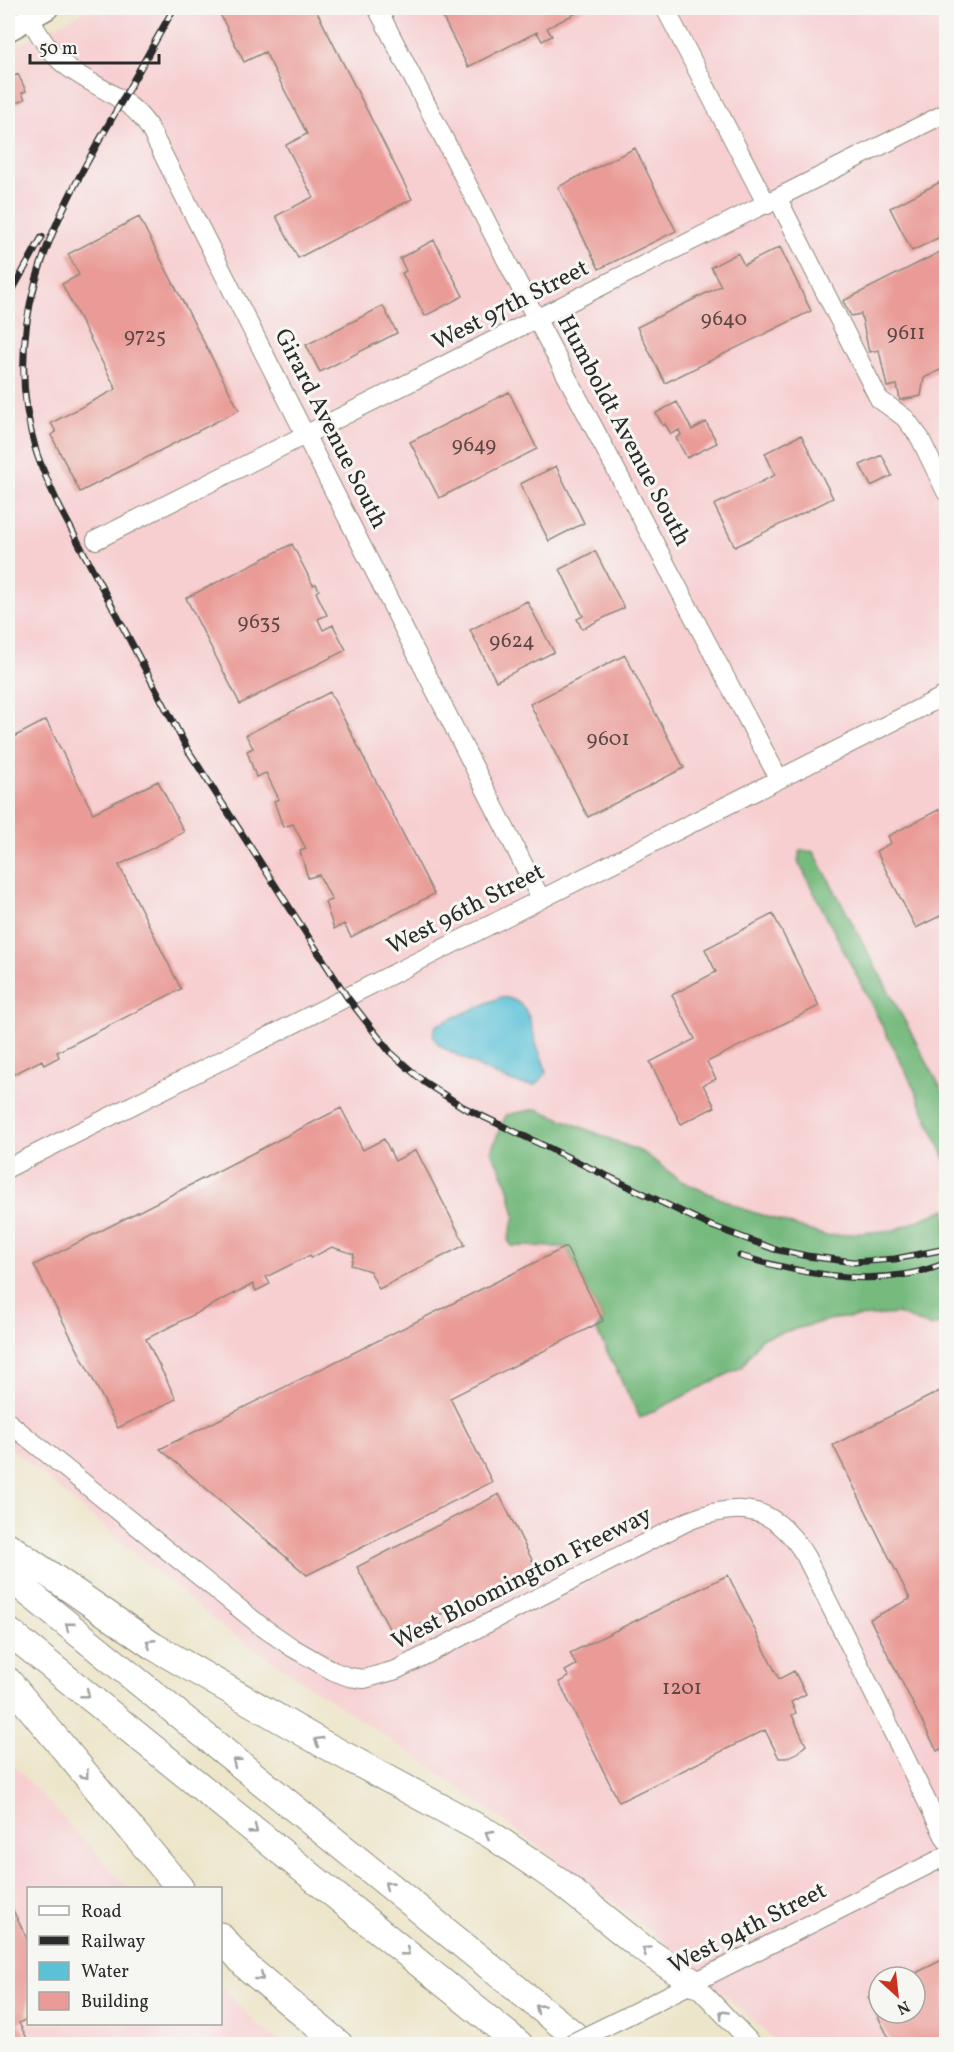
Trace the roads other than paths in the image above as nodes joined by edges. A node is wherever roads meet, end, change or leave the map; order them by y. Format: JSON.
{"nodes":[{"id":1,"x":52,"y":8,"type":"edge"},
{"id":2,"x":377,"y":8,"type":"edge"},
{"id":3,"x":665,"y":8,"type":"edge"},
{"id":4,"x":38,"y":13,"type":"edge"},
{"id":5,"x":8,"y":30,"type":"edge"},
{"id":6,"x":946,"y":113,"type":"edge"},
{"id":7,"x":773,"y":202,"type":"junction"},
{"id":8,"x":537,"y":320,"type":"junction"},
{"id":9,"x":306,"y":435,"type":"junction"},
{"id":10,"x":946,"y":492,"type":"edge"},
{"id":11,"x":96,"y":540,"type":"dead end"},
{"id":12,"x":946,"y":694,"type":"edge"},
{"id":13,"x":779,"y":779,"type":"junction"},
{"id":14,"x":541,"y":899,"type":"junction"},
{"id":15,"x":8,"y":1168,"type":"edge"},
{"id":16,"x":8,"y":1422,"type":"edge"},
{"id":17,"x":8,"y":1546,"type":"edge"},
{"id":18,"x":8,"y":1576,"type":"edge"},
{"id":19,"x":8,"y":1631,"type":"edge"},
{"id":20,"x":8,"y":1682,"type":"edge"},
{"id":21,"x":946,"y":1840,"type":"edge"},
{"id":22,"x":946,"y":1856,"type":"edge"},
{"id":23,"x":179,"y":1887,"type":"edge"},
{"id":24,"x":222,"y":1937,"type":"edge"},
{"id":25,"x":694,"y":1983,"type":"junction"},
{"id":26,"x":339,"y":2044,"type":"edge"},
{"id":27,"x":519,"y":2044,"type":"edge"},
{"id":28,"x":570,"y":2044,"type":"edge"},
{"id":29,"x":585,"y":2044,"type":"edge"},
{"id":30,"x":752,"y":2044,"type":"edge"}],
"edges":[{"from":1,"to":4,"type":"street"},
{"from":2,"to":8,"type":"street","name":"Humboldt Avenue South"},
{"from":3,"to":7,"type":"street"},
{"from":4,"to":5,"type":"main road"},
{"from":4,"to":9,"type":"street","name":"Girard Avenue South"},
{"from":6,"to":7,"type":"street","name":"West 97th Street"},
{"from":7,"to":8,"type":"street","name":"West 97th Street"},
{"from":7,"to":10,"type":"street"},
{"from":8,"to":9,"type":"street","name":"West 97th Street"},
{"from":8,"to":13,"type":"street","name":"Humboldt Avenue South"},
{"from":9,"to":11,"type":"street","name":"West 97th Street"},
{"from":9,"to":14,"type":"street","name":"Girard Avenue South"},
{"from":12,"to":13,"type":"street","name":"West 96th Street"},
{"from":13,"to":14,"type":"street","name":"West 96th Street"},
{"from":14,"to":15,"type":"street","name":"West 96th Street"},
{"from":16,"to":21,"type":"street","name":"West Bloomington Freeway"},
{"from":25,"to":17,"type":"highway","one_way":true},
{"from":29,"to":18,"type":"highway","one_way":true},
{"from":19,"to":27,"type":"highway","one_way":true},
{"from":20,"to":23,"type":"highway","one_way":true},
{"from":22,"to":25,"type":"street","name":"West 94th Street"},
{"from":24,"to":26,"type":"highway","one_way":true},
{"from":25,"to":28,"type":"street","name":"West 94th Street","bridge":true},
{"from":30,"to":25,"type":"street","one_way":true}]}
